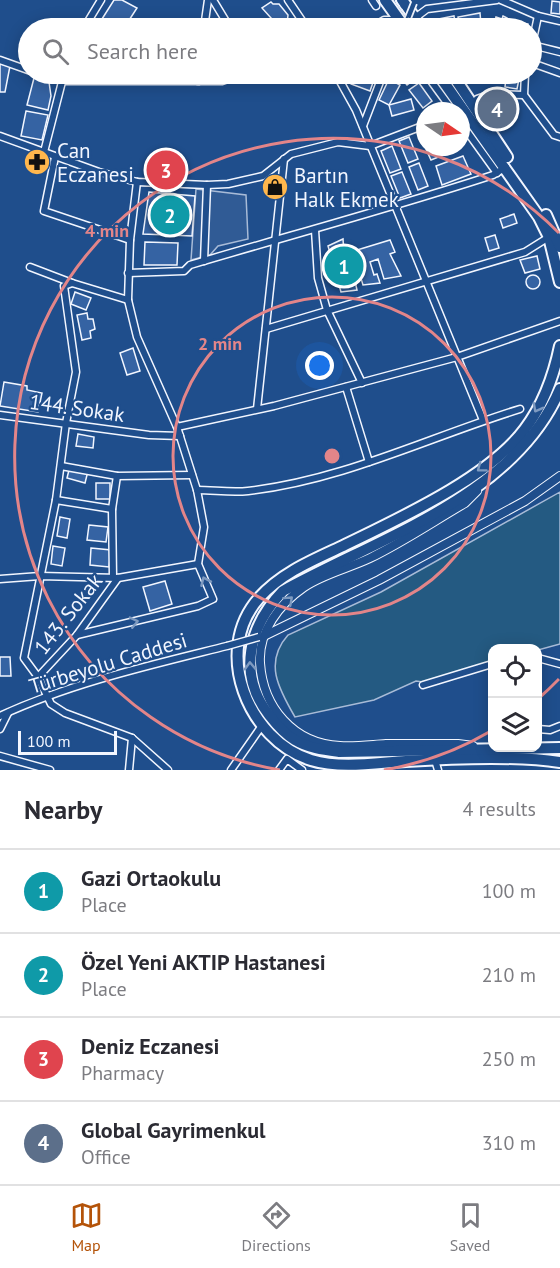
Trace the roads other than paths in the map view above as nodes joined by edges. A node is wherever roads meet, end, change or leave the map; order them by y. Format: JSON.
{"nodes":[{"id":1,"x":101,"y":0,"type":"edge"},
{"id":2,"x":208,"y":0,"type":"edge"},
{"id":3,"x":213,"y":0,"type":"edge"},
{"id":4,"x":288,"y":0,"type":"edge"},
{"id":5,"x":372,"y":0,"type":"edge"},
{"id":6,"x":402,"y":0,"type":"edge"},
{"id":7,"x":496,"y":0,"type":"edge"},
{"id":8,"x":414,"y":3,"type":"dead end"},
{"id":9,"x":383,"y":4,"type":"edge"},
{"id":10,"x":439,"y":4,"type":"edge"},
{"id":11,"x":538,"y":16,"type":"joint"},
{"id":12,"x":90,"y":18,"type":"edge"},
{"id":13,"x":205,"y":18,"type":"edge"},
{"id":14,"x":224,"y":18,"type":"edge"},
{"id":15,"x":300,"y":18,"type":"edge"},
{"id":16,"x":395,"y":18,"type":"edge"},
{"id":17,"x":406,"y":18,"type":"edge"},
{"id":18,"x":415,"y":18,"type":"joint"},
{"id":19,"x":560,"y":21,"type":"edge"},
{"id":20,"x":542,"y":47,"type":"edge"},
{"id":21,"x":560,"y":52,"type":"edge"},
{"id":22,"x":0,"y":60,"type":"edge"},
{"id":23,"x":18,"y":66,"type":"edge"},
{"id":24,"x":542,"y":67,"type":"edge"},
{"id":25,"x":560,"y":73,"type":"edge"},
{"id":26,"x":61,"y":84,"type":"edge"},
{"id":27,"x":341,"y":84,"type":"edge"},
{"id":28,"x":379,"y":84,"type":"edge"},
{"id":29,"x":433,"y":84,"type":"edge"},
{"id":30,"x":445,"y":84,"type":"edge"},
{"id":31,"x":459,"y":84,"type":"edge"},
{"id":32,"x":525,"y":84,"type":"edge"},
{"id":33,"x":524,"y":95,"type":"junction"},
{"id":34,"x":477,"y":99,"type":"dead end"},
{"id":35,"x":446,"y":102,"type":"edge"},
{"id":36,"x":363,"y":126,"type":"junction"},
{"id":37,"x":416,"y":128,"type":"edge"},
{"id":38,"x":470,"y":133,"type":"edge"},
{"id":39,"x":560,"y":137,"type":"edge"},
{"id":40,"x":0,"y":138,"type":"edge"},
{"id":41,"x":370,"y":146,"type":"junction"},
{"id":42,"x":44,"y":152,"type":"junction"},
{"id":43,"x":55,"y":157,"type":"junction"},
{"id":44,"x":284,"y":159,"type":"junction"},
{"id":45,"x":502,"y":170,"type":"junction"},
{"id":46,"x":137,"y":182,"type":"junction"},
{"id":47,"x":207,"y":185,"type":"junction"},
{"id":48,"x":395,"y":207,"type":"junction"},
{"id":49,"x":315,"y":230,"type":"junction"},
{"id":50,"x":549,"y":237,"type":"junction"},
{"id":51,"x":276,"y":239,"type":"junction"},
{"id":52,"x":130,"y":240,"type":"junction"},
{"id":53,"x":560,"y":247,"type":"edge"},
{"id":54,"x":204,"y":261,"type":"junction"},
{"id":55,"x":30,"y":267,"type":"dead end"},
{"id":56,"x":128,"y":273,"type":"junction"},
{"id":57,"x":425,"y":281,"type":"junction"},
{"id":58,"x":560,"y":282,"type":"edge"},
{"id":59,"x":72,"y":283,"type":"junction"},
{"id":60,"x":128,"y":300,"type":"junction"},
{"id":61,"x":327,"y":310,"type":"junction"},
{"id":62,"x":560,"y":321,"type":"edge"},
{"id":63,"x":266,"y":329,"type":"junction"},
{"id":64,"x":560,"y":346,"type":"edge"},
{"id":65,"x":458,"y":357,"type":"junction"},
{"id":66,"x":362,"y":383,"type":"junction"},
{"id":67,"x":346,"y":387,"type":"junction"},
{"id":68,"x":560,"y":388,"type":"edge"},
{"id":69,"x":257,"y":409,"type":"junction"},
{"id":70,"x":520,"y":409,"type":"dead end"},
{"id":71,"x":0,"y":414,"type":"edge"},
{"id":72,"x":483,"y":420,"type":"junction"},
{"id":73,"x":66,"y":423,"type":"junction"},
{"id":74,"x":177,"y":427,"type":"junction"},
{"id":75,"x":180,"y":436,"type":"junction"},
{"id":76,"x":369,"y":462,"type":"junction"},
{"id":77,"x":61,"y":466,"type":"junction"},
{"id":78,"x":493,"y":474,"type":"junction"},
{"id":79,"x":192,"y":475,"type":"junction"},
{"id":80,"x":117,"y":476,"type":"junction"},
{"id":81,"x":560,"y":476,"type":"edge"},
{"id":82,"x":197,"y":490,"type":"junction"},
{"id":83,"x":56,"y":500,"type":"junction"},
{"id":84,"x":112,"y":509,"type":"junction"},
{"id":85,"x":198,"y":564,"type":"junction"},
{"id":86,"x":40,"y":576,"type":"junction"},
{"id":87,"x":116,"y":578,"type":"junction"},
{"id":88,"x":0,"y":579,"type":"edge"},
{"id":89,"x":77,"y":635,"type":"junction"},
{"id":90,"x":261,"y":636,"type":"junction"},
{"id":91,"x":542,"y":659,"type":"edge"},
{"id":92,"x":560,"y":664,"type":"edge"},
{"id":93,"x":488,"y":665,"type":"edge"},
{"id":94,"x":38,"y":677,"type":"junction"},
{"id":95,"x":423,"y":685,"type":"dead end"},
{"id":96,"x":46,"y":697,"type":"junction"},
{"id":97,"x":8,"y":713,"type":"junction"},
{"id":98,"x":0,"y":716,"type":"edge"},
{"id":99,"x":560,"y":726,"type":"edge"},
{"id":100,"x":261,"y":727,"type":"junction"},
{"id":101,"x":0,"y":729,"type":"edge"},
{"id":102,"x":542,"y":729,"type":"edge"},
{"id":103,"x":132,"y":738,"type":"junction"},
{"id":104,"x":560,"y":748,"type":"edge"},
{"id":105,"x":488,"y":749,"type":"edge"},
{"id":106,"x":542,"y":749,"type":"edge"},
{"id":107,"x":488,"y":750,"type":"edge"},
{"id":108,"x":0,"y":756,"type":"edge"},
{"id":109,"x":560,"y":762,"type":"edge"},
{"id":110,"x":436,"y":765,"type":"edge"},
{"id":111,"x":50,"y":770,"type":"edge"},
{"id":112,"x":129,"y":770,"type":"edge"},
{"id":113,"x":168,"y":770,"type":"edge"},
{"id":114,"x":231,"y":770,"type":"edge"},
{"id":115,"x":279,"y":770,"type":"edge"},
{"id":116,"x":302,"y":770,"type":"edge"}],
"edges":[{"from":1,"to":12,"type":"street"},
{"from":2,"to":13,"type":"street"},
{"from":3,"to":14,"type":"street"},
{"from":4,"to":15,"type":"street"},
{"from":5,"to":9,"type":"street"},
{"from":6,"to":18,"type":"highway"},
{"from":7,"to":10,"type":"street"},
{"from":7,"to":11,"type":"street"},
{"from":8,"to":17,"type":"street","bridge":true},
{"from":9,"to":16,"type":"highway"},
{"from":10,"to":18,"type":"street"},
{"from":11,"to":19,"type":"street"},
{"from":20,"to":21,"type":"street"},
{"from":22,"to":23,"type":"street"},
{"from":24,"to":25,"type":"street"},
{"from":26,"to":42,"type":"street"},
{"from":27,"to":36,"type":"street"},
{"from":28,"to":36,"type":"street"},
{"from":29,"to":35,"type":"street"},
{"from":30,"to":45,"type":"highway"},
{"from":31,"to":53,"type":"highway"},
{"from":32,"to":33,"type":"street"},
{"from":33,"to":34,"type":"street"},
{"from":33,"to":39,"type":"street"},
{"from":36,"to":41,"type":"street"},
{"from":37,"to":41,"type":"street"},
{"from":38,"to":45,"type":"street"},
{"from":40,"to":42,"type":"street"},
{"from":41,"to":44,"type":"street"},
{"from":41,"to":48,"type":"street"},
{"from":42,"to":43,"type":"street"},
{"from":43,"to":46,"type":"street"},
{"from":43,"to":52,"type":"street"},
{"from":44,"to":47,"type":"street"},
{"from":44,"to":51,"type":"street"},
{"from":45,"to":48,"type":"street"},
{"from":45,"to":50,"type":"highway"},
{"from":46,"to":47,"type":"street"},
{"from":46,"to":52,"type":"street"},
{"from":47,"to":54,"type":"street"},
{"from":48,"to":49,"type":"street"},
{"from":48,"to":57,"type":"street"},
{"from":49,"to":51,"type":"street"},
{"from":49,"to":61,"type":"street"},
{"from":50,"to":57,"type":"street"},
{"from":50,"to":58,"type":"highway"},
{"from":51,"to":54,"type":"street"},
{"from":51,"to":63,"type":"street"},
{"from":52,"to":56,"type":"street"},
{"from":54,"to":56,"type":"street"},
{"from":55,"to":59,"type":"street"},
{"from":56,"to":60,"type":"street"},
{"from":57,"to":61,"type":"street"},
{"from":57,"to":65,"type":"street"},
{"from":59,"to":60,"type":"street"},
{"from":59,"to":73,"type":"street"},
{"from":60,"to":74,"type":"street"},
{"from":61,"to":63,"type":"street"},
{"from":61,"to":66,"type":"street"},
{"from":62,"to":65,"type":"street"},
{"from":63,"to":69,"type":"street"},
{"from":64,"to":100,"type":"highway","one_way":true},
{"from":65,"to":66,"type":"street"},
{"from":65,"to":72,"type":"street"},
{"from":66,"to":67,"type":"street"},
{"from":67,"to":69,"type":"street"},
{"from":67,"to":76,"type":"street"},
{"from":68,"to":78,"type":"highway"},
{"from":69,"to":74,"type":"street"},
{"from":70,"to":72,"type":"street"},
{"from":71,"to":73,"type":"street","name":"144. Sokak"},
{"from":72,"to":76,"type":"street"},
{"from":73,"to":75,"type":"street","name":"144. Sokak"},
{"from":73,"to":77,"type":"street"},
{"from":74,"to":75,"type":"street"},
{"from":75,"to":79,"type":"street"},
{"from":76,"to":82,"type":"street"},
{"from":77,"to":80,"type":"street"},
{"from":77,"to":83,"type":"street"},
{"from":90,"to":78,"type":"street","one_way":true},
{"from":107,"to":78,"type":"highway","one_way":true},
{"from":79,"to":80,"type":"street"},
{"from":79,"to":82,"type":"street"},
{"from":80,"to":84,"type":"street"},
{"from":81,"to":90,"type":"street"},
{"from":82,"to":85,"type":"street"},
{"from":83,"to":84,"type":"street"},
{"from":83,"to":86,"type":"street"},
{"from":84,"to":87,"type":"street"},
{"from":85,"to":87,"type":"street","name":"143. Sokak"},
{"from":89,"to":85,"type":"street","one_way":true},
{"from":86,"to":87,"type":"street"},
{"from":86,"to":88,"type":"street"},
{"from":86,"to":94,"type":"street"},
{"from":87,"to":89,"type":"street","name":"143. Sokak"},
{"from":89,"to":94,"type":"street","name":"143. Sokak"},
{"from":90,"to":96,"type":"street","name":"Türbeyolu Caddesi","bridge":true},
{"from":90,"to":105,"type":"street"},
{"from":91,"to":92,"type":"street"},
{"from":93,"to":95,"type":"street"},
{"from":94,"to":96,"type":"street"},
{"from":96,"to":97,"type":"street","name":"Türbeyolu Caddesi"},
{"from":96,"to":103,"type":"street"},
{"from":97,"to":98,"type":"street","name":"Türbeyolu Caddesi"},
{"from":97,"to":101,"type":"street"},
{"from":99,"to":102,"type":"street"},
{"from":100,"to":110,"type":"highway"},
{"from":100,"to":114,"type":"street"},
{"from":103,"to":112,"type":"street"},
{"from":103,"to":113,"type":"street"},
{"from":104,"to":106,"type":"highway"},
{"from":108,"to":111,"type":"street"},
{"from":109,"to":110,"type":"highway"},
{"from":115,"to":116,"type":"street"}]}
